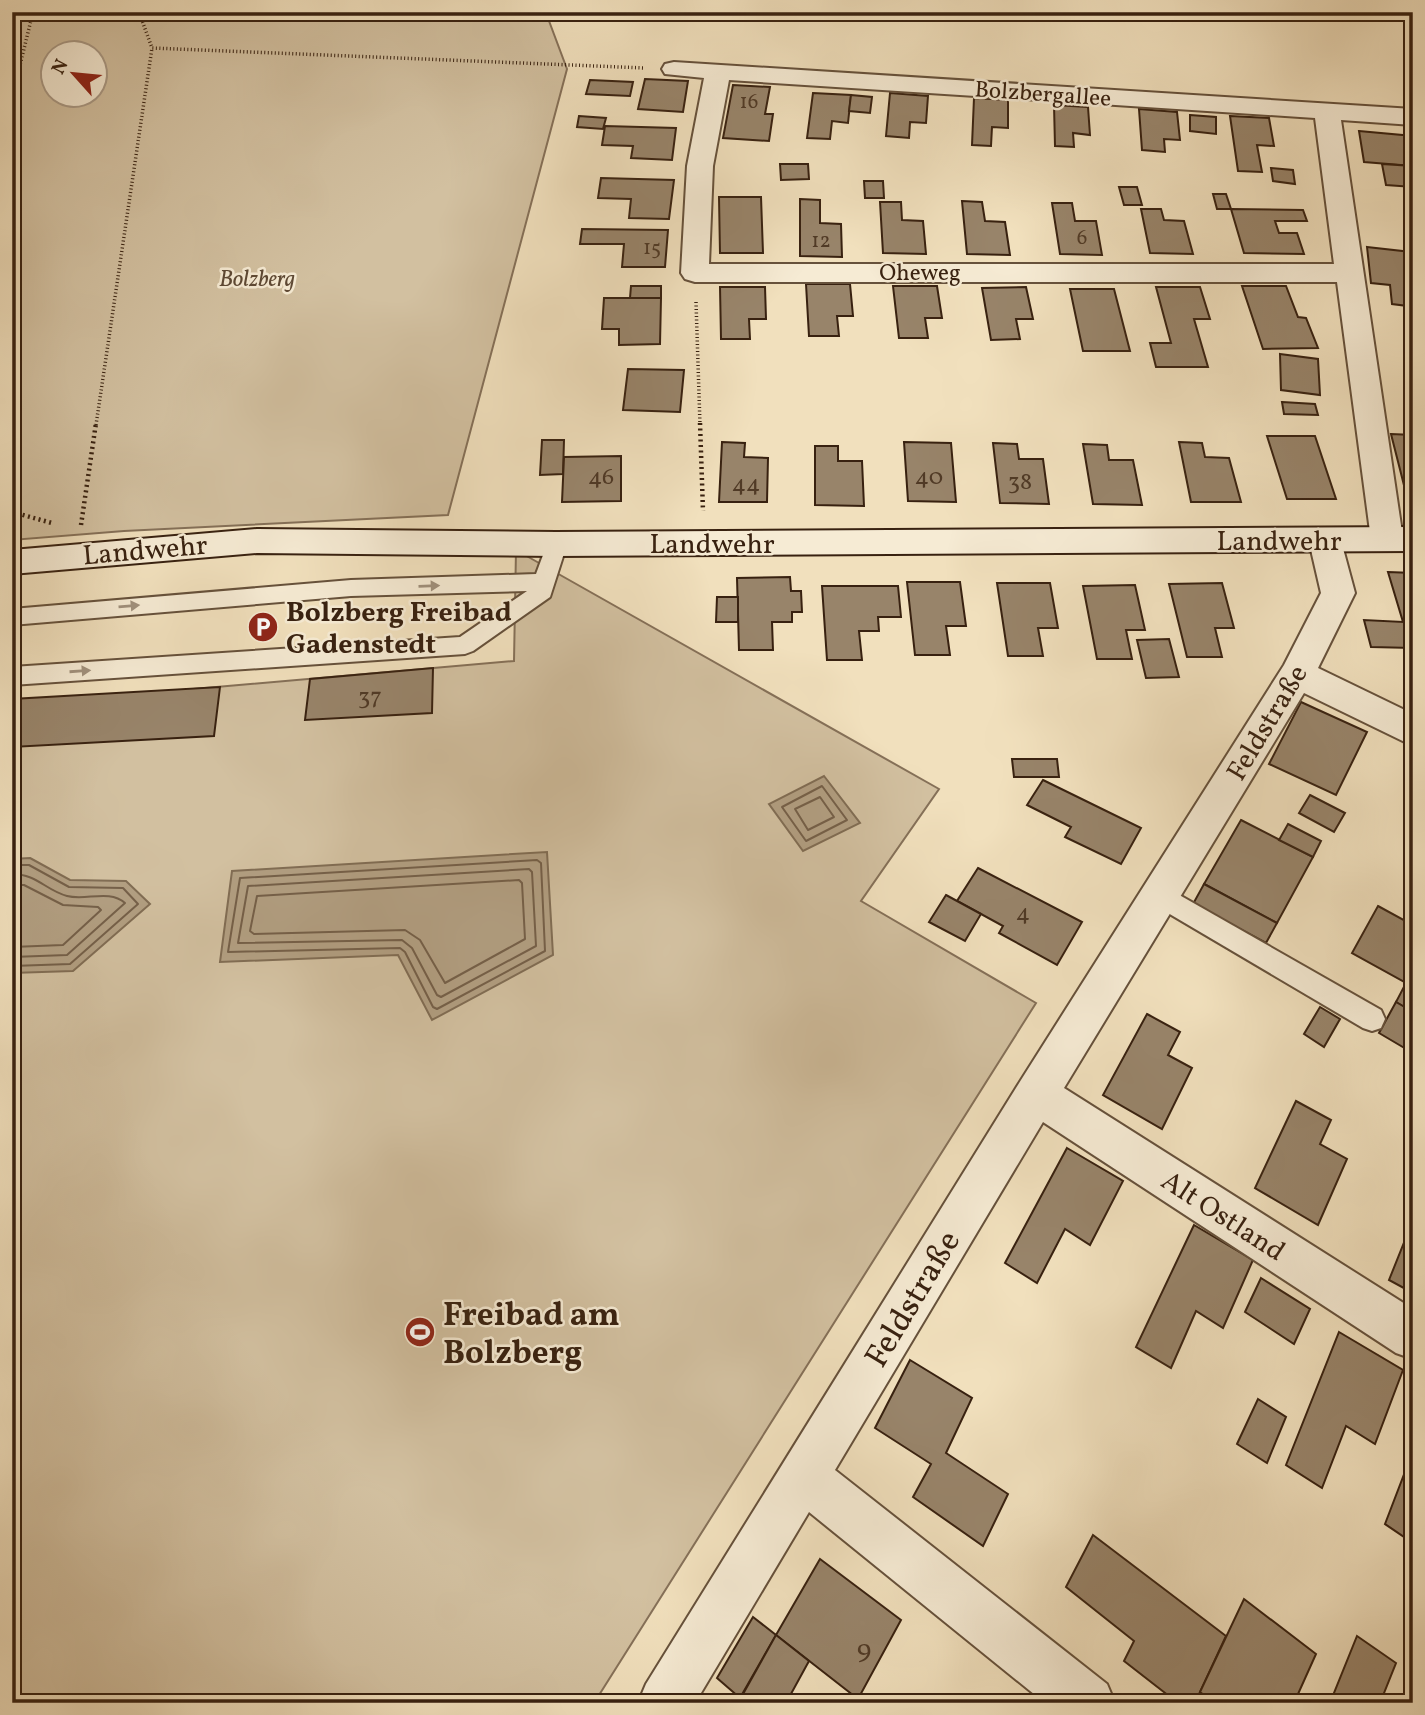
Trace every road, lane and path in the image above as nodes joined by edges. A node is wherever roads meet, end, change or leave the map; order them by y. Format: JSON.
{"nodes":[{"id":1,"x":33,"y":12,"type":"edge"},
{"id":2,"x":139,"y":12,"type":"edge"},
{"id":3,"x":152,"y":48,"type":"junction"},
{"id":4,"x":674,"y":69,"type":"joint"},
{"id":5,"x":718,"y":72,"type":"junction"},
{"id":6,"x":12,"y":98,"type":"edge"},
{"id":7,"x":1327,"y":111,"type":"junction"},
{"id":8,"x":1413,"y":117,"type":"edge"},
{"id":9,"x":1349,"y":272,"type":"junction"},
{"id":10,"x":695,"y":273,"type":"junction"},
{"id":11,"x":12,"y":512,"type":"edge"},
{"id":12,"x":1400,"y":539,"type":"edge"},
{"id":13,"x":1325,"y":541,"type":"junction"},
{"id":14,"x":80,"y":543,"type":"junction"},
{"id":15,"x":704,"y":543,"type":"junction"},
{"id":16,"x":556,"y":544,"type":"junction"},
{"id":17,"x":12,"y":562,"type":"edge"},
{"id":18,"x":545,"y":582,"type":"junction"},
{"id":19,"x":12,"y":617,"type":"edge"},
{"id":20,"x":1297,"y":674,"type":"junction"},
{"id":21,"x":12,"y":676,"type":"edge"},
{"id":22,"x":1413,"y":732,"type":"edge"},
{"id":23,"x":1160,"y":895,"type":"junction"},
{"id":24,"x":1372,"y":1018,"type":"dead end"},
{"id":25,"x":1036,"y":1094,"type":"junction"},
{"id":26,"x":1413,"y":1336,"type":"edge"},
{"id":27,"x":803,"y":1476,"type":"junction"},
{"id":28,"x":665,"y":1703,"type":"edge"},
{"id":29,"x":1088,"y":1703,"type":"edge"}],
"edges":[{"from":1,"to":6,"type":"path"},
{"from":2,"to":3,"type":"path"},
{"from":3,"to":4,"type":"path"},
{"from":3,"to":14,"type":"path"},
{"from":4,"to":5,"type":"street","name":"Bolzbergallee"},
{"from":5,"to":7,"type":"street","name":"Bolzbergallee"},
{"from":5,"to":10,"type":"street"},
{"from":7,"to":8,"type":"street","name":"Bolzbergallee"},
{"from":7,"to":9,"type":"street"},
{"from":9,"to":10,"type":"street","name":"Oheweg"},
{"from":9,"to":12,"type":"street"},
{"from":10,"to":15,"type":"path"},
{"from":11,"to":14,"type":"path"},
{"from":12,"to":13,"type":"street","name":"Landwehr"},
{"from":13,"to":15,"type":"street","name":"Landwehr"},
{"from":13,"to":20,"type":"street","name":"Feldstraße"},
{"from":14,"to":16,"type":"street","name":"Landwehr"},
{"from":14,"to":17,"type":"street","name":"Landwehr"},
{"from":15,"to":16,"type":"street","name":"Landwehr"},
{"from":16,"to":18,"type":"lane"},
{"from":19,"to":18,"type":"lane","one_way":true},
{"from":21,"to":18,"type":"lane","one_way":true},
{"from":20,"to":22,"type":"street"},
{"from":20,"to":23,"type":"street","name":"Feldstraße"},
{"from":23,"to":24,"type":"lane"},
{"from":23,"to":25,"type":"street","name":"Feldstraße"},
{"from":25,"to":26,"type":"street","name":"Alt Ostland"},
{"from":25,"to":27,"type":"street","name":"Feldstraße"},
{"from":27,"to":28,"type":"street","name":"Feldstraße"},
{"from":27,"to":29,"type":"street"}]}
